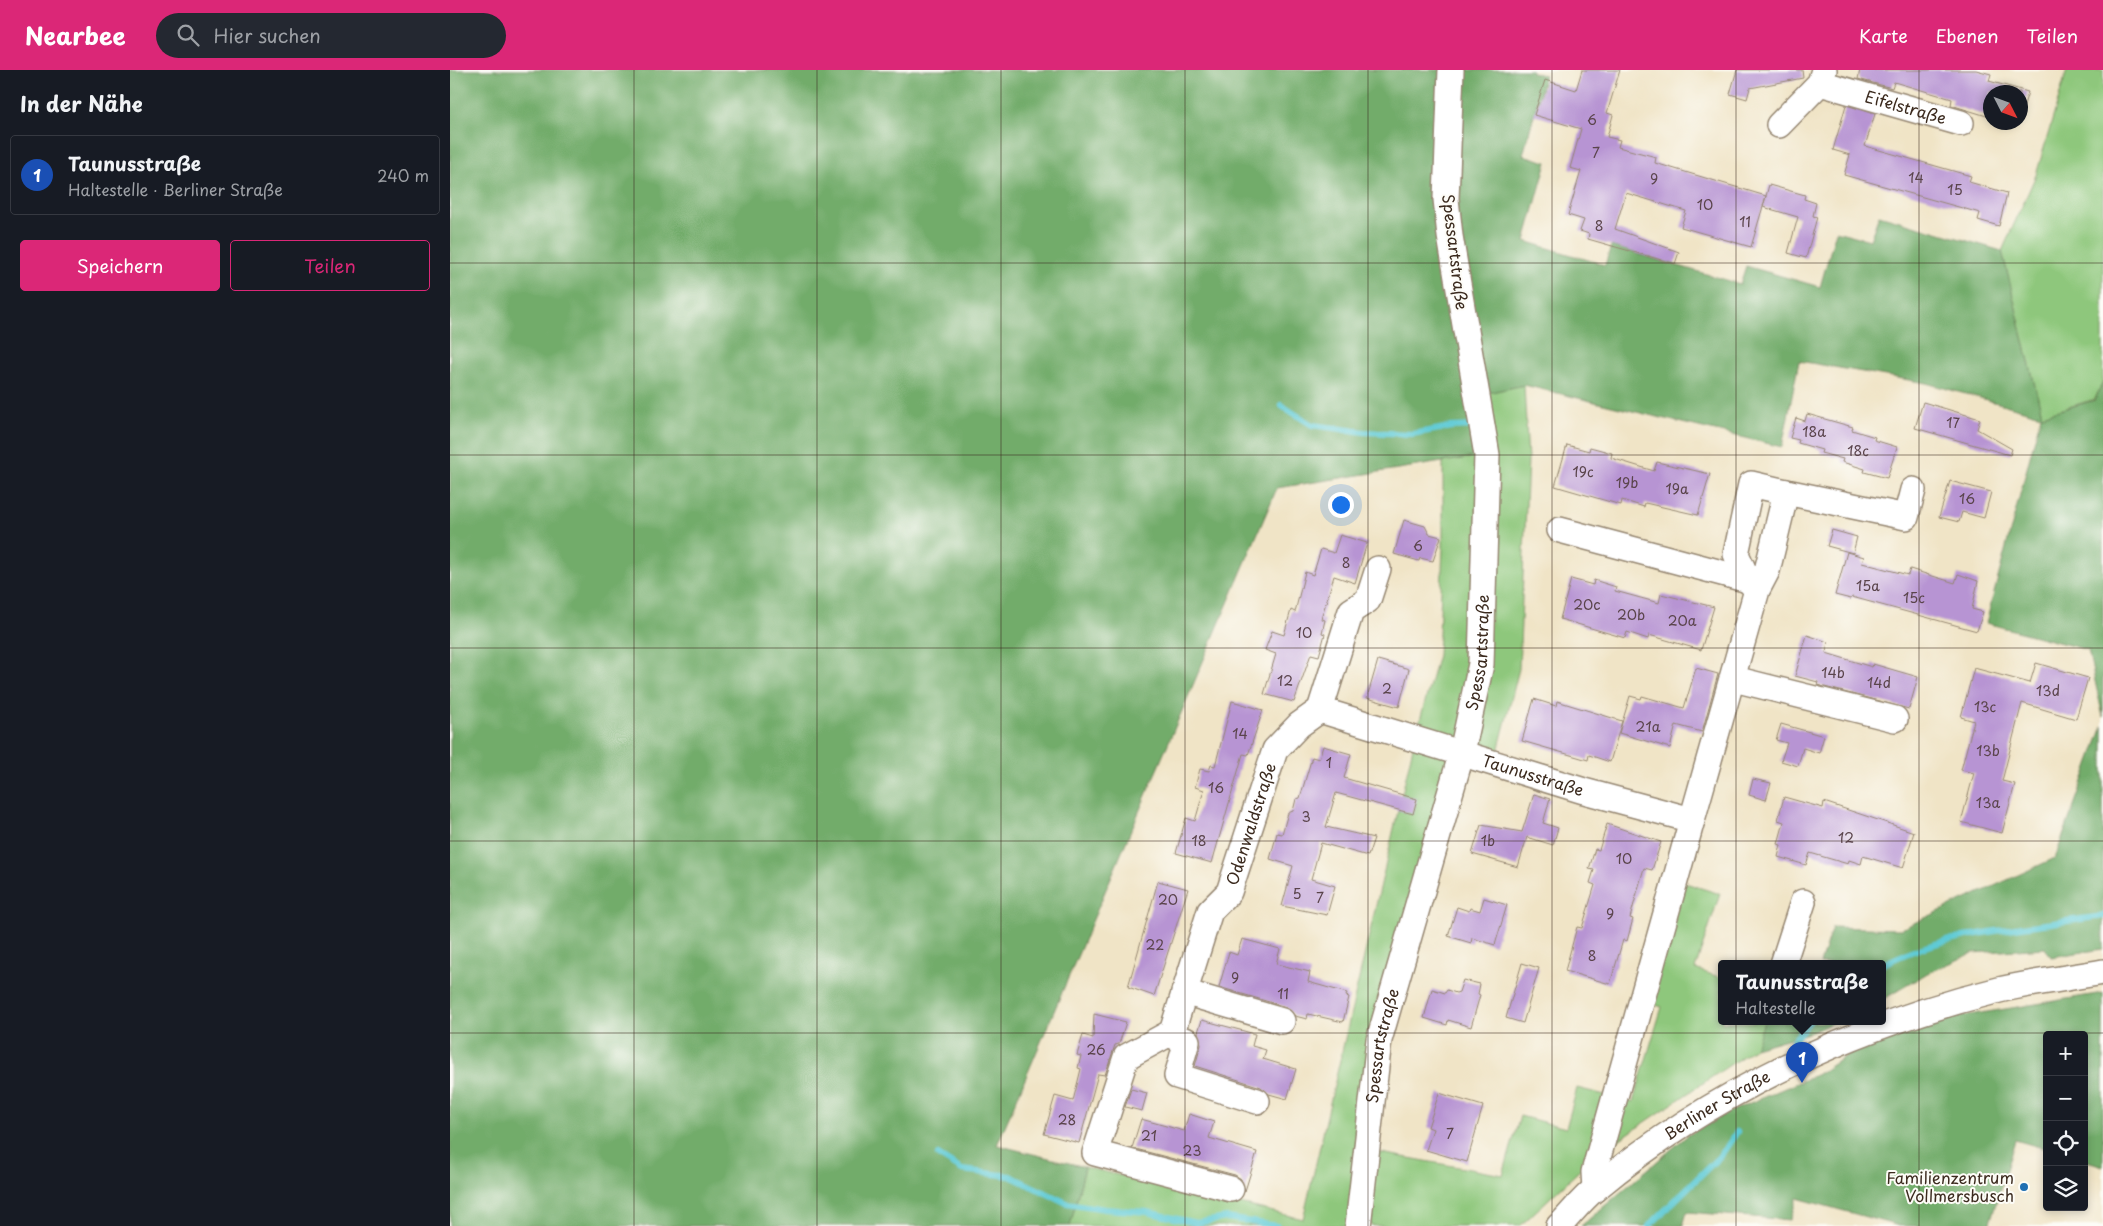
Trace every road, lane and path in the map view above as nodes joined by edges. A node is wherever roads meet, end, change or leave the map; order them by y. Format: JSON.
{"nodes":[{"id":1,"x":1451,"y":70,"type":"edge"},
{"id":2,"x":1822,"y":76,"type":"edge"},
{"id":3,"x":1961,"y":124,"type":"dead end"},
{"id":4,"x":1779,"y":125,"type":"dead end"},
{"id":5,"x":1913,"y":490,"type":"dead end"},
{"id":6,"x":1786,"y":492,"type":"junction"},
{"id":7,"x":1560,"y":530,"type":"dead end"},
{"id":8,"x":1378,"y":570,"type":"dead end"},
{"id":9,"x":1752,"y":585,"type":"junction"},
{"id":10,"x":1734,"y":679,"type":"junction"},
{"id":11,"x":1320,"y":710,"type":"junction"},
{"id":12,"x":1896,"y":719,"type":"dead end"},
{"id":13,"x":1462,"y":752,"type":"junction"},
{"id":14,"x":1692,"y":820,"type":"junction"},
{"id":15,"x":1802,"y":902,"type":"dead end"},
{"id":16,"x":1783,"y":960,"type":"edge"},
{"id":17,"x":2103,"y":972,"type":"edge"},
{"id":18,"x":1184,"y":992,"type":"junction"},
{"id":19,"x":1282,"y":1021,"type":"dead end"},
{"id":20,"x":1886,"y":1024,"type":"edge"},
{"id":21,"x":1884,"y":1025,"type":"edge"},
{"id":22,"x":1172,"y":1032,"type":"junction"},
{"id":23,"x":1257,"y":1102,"type":"dead end"},
{"id":24,"x":1231,"y":1189,"type":"dead end"},
{"id":25,"x":1595,"y":1189,"type":"junction"},
{"id":26,"x":1358,"y":1226,"type":"edge"},
{"id":27,"x":1559,"y":1226,"type":"edge"}],
"edges":[{"from":1,"to":13,"type":"street","name":"Spessartstraße"},
{"from":2,"to":3,"type":"street","name":"Eifelstraße"},
{"from":2,"to":4,"type":"street","name":"Eifelstraße"},
{"from":5,"to":6,"type":"street"},
{"from":6,"to":9,"type":"street"},
{"from":6,"to":9,"type":"street"},
{"from":7,"to":9,"type":"street"},
{"from":8,"to":11,"type":"street"},
{"from":9,"to":10,"type":"street"},
{"from":10,"to":12,"type":"street"},
{"from":10,"to":14,"type":"street"},
{"from":11,"to":13,"type":"street"},
{"from":11,"to":18,"type":"street","name":"Odenwaldstraße"},
{"from":13,"to":14,"type":"street","name":"Taunusstraße"},
{"from":13,"to":26,"type":"street","name":"Spessartstraße"},
{"from":14,"to":25,"type":"street"},
{"from":15,"to":16,"type":"street"},
{"from":17,"to":20,"type":"street","name":"Berliner Straße"},
{"from":18,"to":19,"type":"street"},
{"from":18,"to":22,"type":"street","name":"Odenwaldstraße"},
{"from":21,"to":25,"type":"street","name":"Berliner Straße"},
{"from":22,"to":23,"type":"street"},
{"from":22,"to":24,"type":"street"},
{"from":25,"to":27,"type":"street","name":"Berliner Straße"}]}
